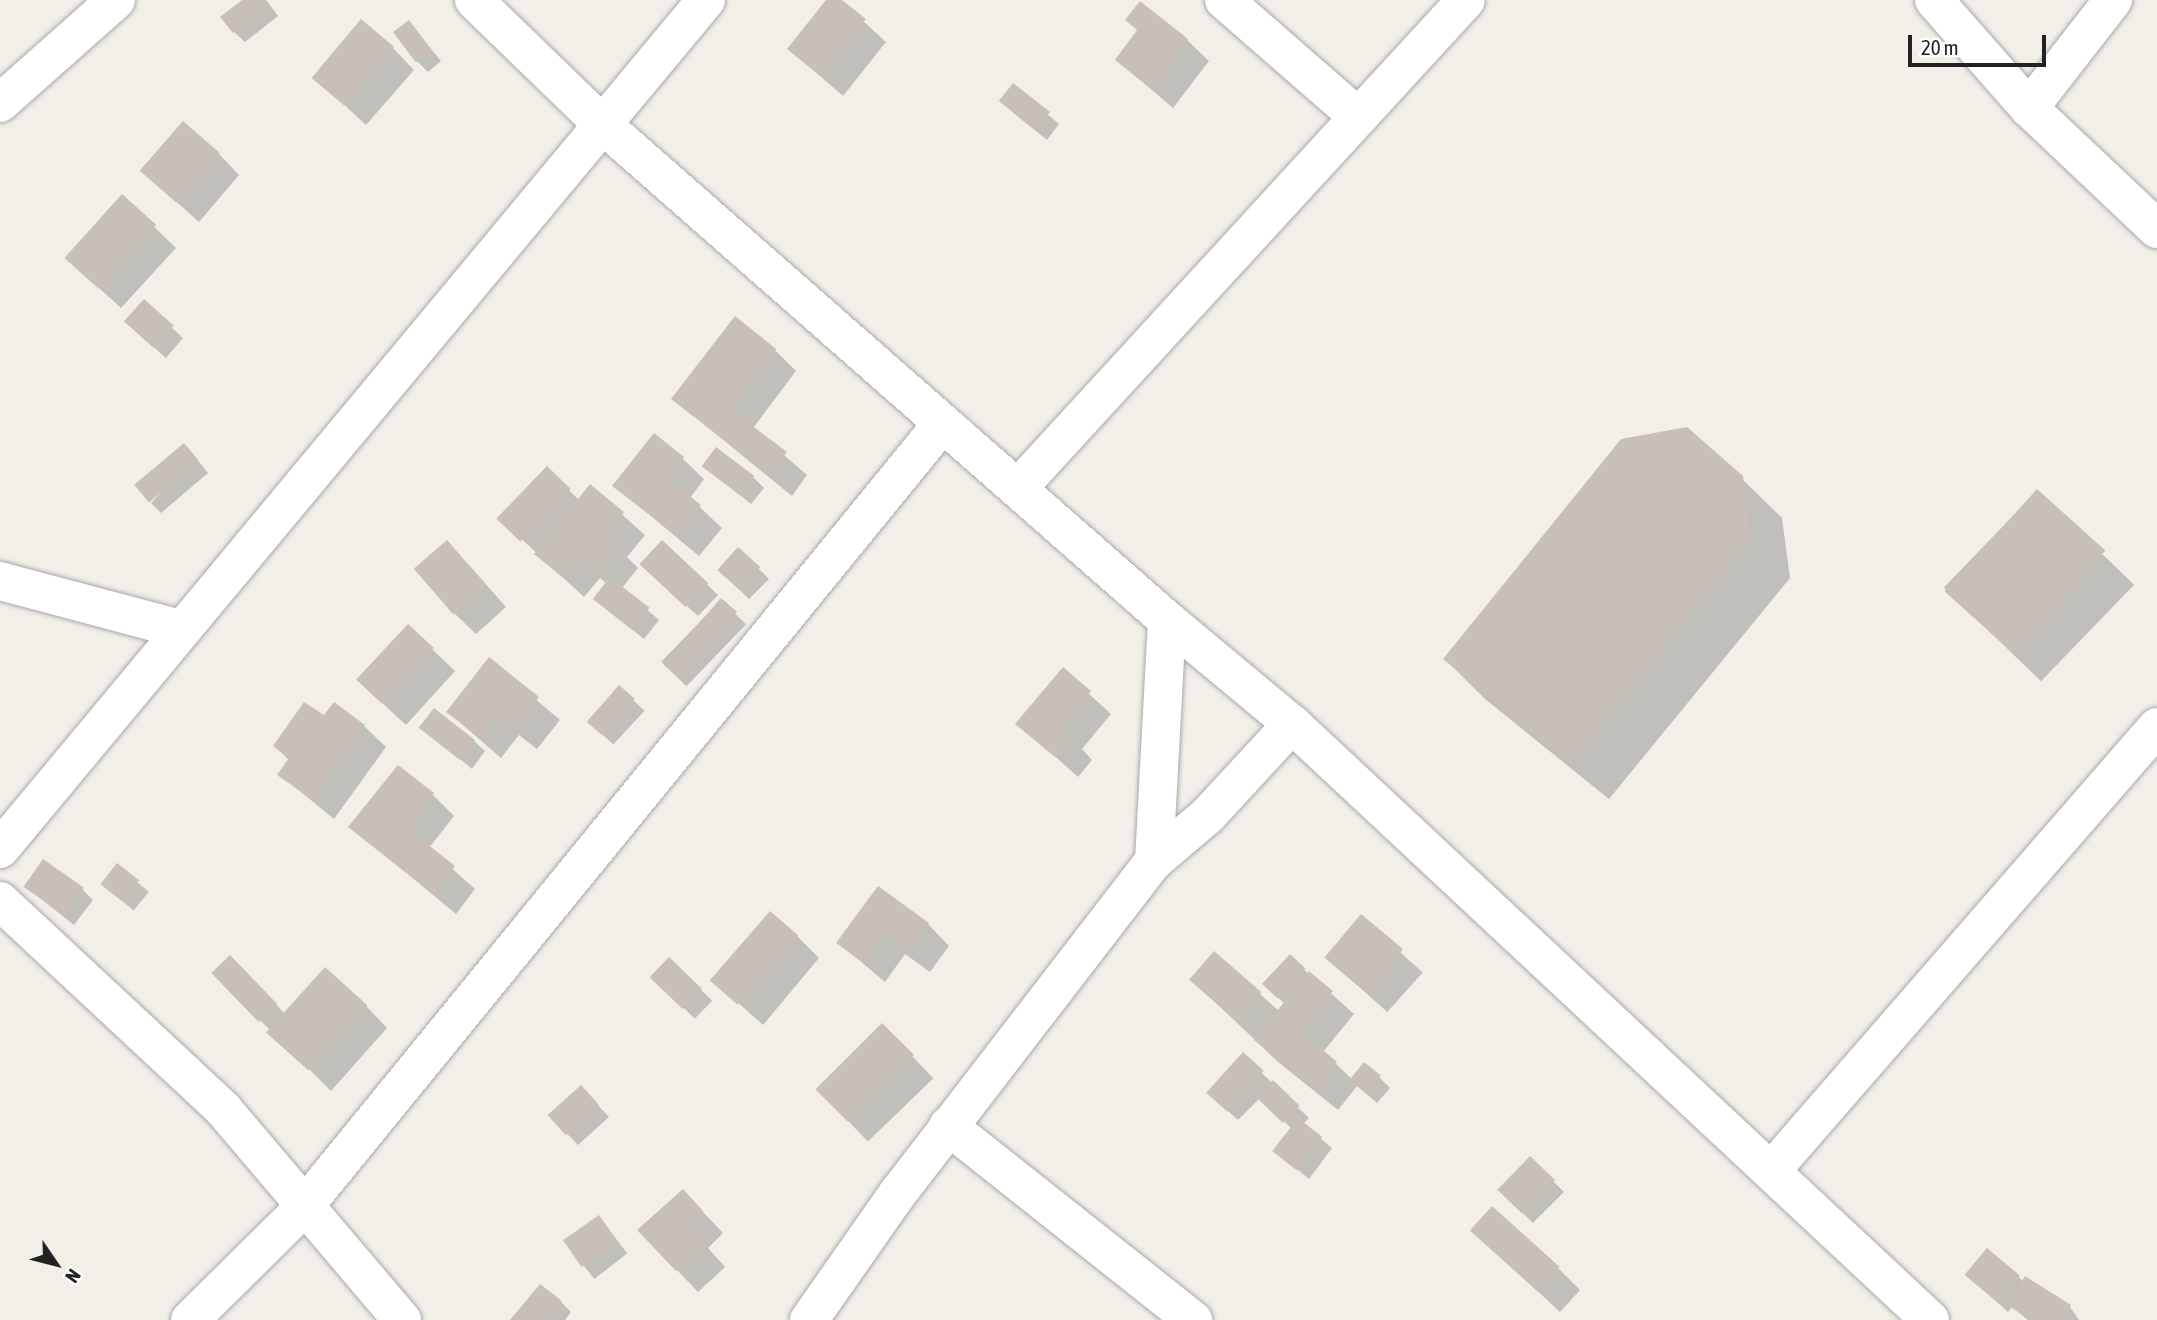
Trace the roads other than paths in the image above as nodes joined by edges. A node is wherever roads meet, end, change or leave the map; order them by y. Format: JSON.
{"nodes":[{"id":1,"x":116,"y":0,"type":"edge"},
{"id":2,"x":474,"y":0,"type":"edge"},
{"id":3,"x":706,"y":0,"type":"edge"},
{"id":4,"x":1224,"y":0,"type":"edge"},
{"id":5,"x":1466,"y":0,"type":"edge"},
{"id":6,"x":1934,"y":0,"type":"edge"},
{"id":7,"x":2113,"y":0,"type":"edge"},
{"id":8,"x":2,"y":98,"type":"edge"},
{"id":9,"x":2029,"y":108,"type":"junction"},
{"id":10,"x":1356,"y":115,"type":"junction"},
{"id":11,"x":601,"y":124,"type":"junction"},
{"id":12,"x":2157,"y":229,"type":"edge"},
{"id":13,"x":942,"y":424,"type":"junction"},
{"id":14,"x":1018,"y":488,"type":"junction"},
{"id":15,"x":0,"y":581,"type":"edge"},
{"id":16,"x":1167,"y":620,"type":"junction"},
{"id":17,"x":180,"y":629,"type":"junction"},
{"id":18,"x":1292,"y":724,"type":"junction"},
{"id":19,"x":2157,"y":727,"type":"edge"},
{"id":20,"x":6,"y":830,"type":"edge"},
{"id":21,"x":1154,"y":861,"type":"junction"},
{"id":22,"x":0,"y":901,"type":"edge"},
{"id":23,"x":948,"y":1126,"type":"junction"},
{"id":24,"x":1771,"y":1171,"type":"junction"},
{"id":25,"x":303,"y":1208,"type":"junction"},
{"id":26,"x":190,"y":1320,"type":"edge"},
{"id":27,"x":401,"y":1320,"type":"edge"},
{"id":28,"x":809,"y":1320,"type":"edge"},
{"id":29,"x":1193,"y":1320,"type":"edge"},
{"id":30,"x":1930,"y":1320,"type":"edge"}],
"edges":[{"from":1,"to":8,"type":"street"},
{"from":2,"to":11,"type":"street"},
{"from":3,"to":11,"type":"street"},
{"from":4,"to":10,"type":"street"},
{"from":5,"to":10,"type":"street"},
{"from":6,"to":9,"type":"street"},
{"from":7,"to":9,"type":"street"},
{"from":9,"to":12,"type":"street"},
{"from":10,"to":14,"type":"street"},
{"from":11,"to":13,"type":"street"},
{"from":11,"to":17,"type":"street"},
{"from":13,"to":14,"type":"street"},
{"from":13,"to":25,"type":"street"},
{"from":14,"to":16,"type":"street"},
{"from":15,"to":17,"type":"street"},
{"from":16,"to":18,"type":"street"},
{"from":16,"to":21,"type":"street"},
{"from":17,"to":20,"type":"street"},
{"from":18,"to":21,"type":"street"},
{"from":18,"to":24,"type":"street"},
{"from":19,"to":24,"type":"street"},
{"from":21,"to":23,"type":"street"},
{"from":22,"to":25,"type":"street"},
{"from":23,"to":28,"type":"street"},
{"from":23,"to":29,"type":"street"},
{"from":24,"to":30,"type":"street"},
{"from":25,"to":26,"type":"street"},
{"from":25,"to":27,"type":"street"}]}
